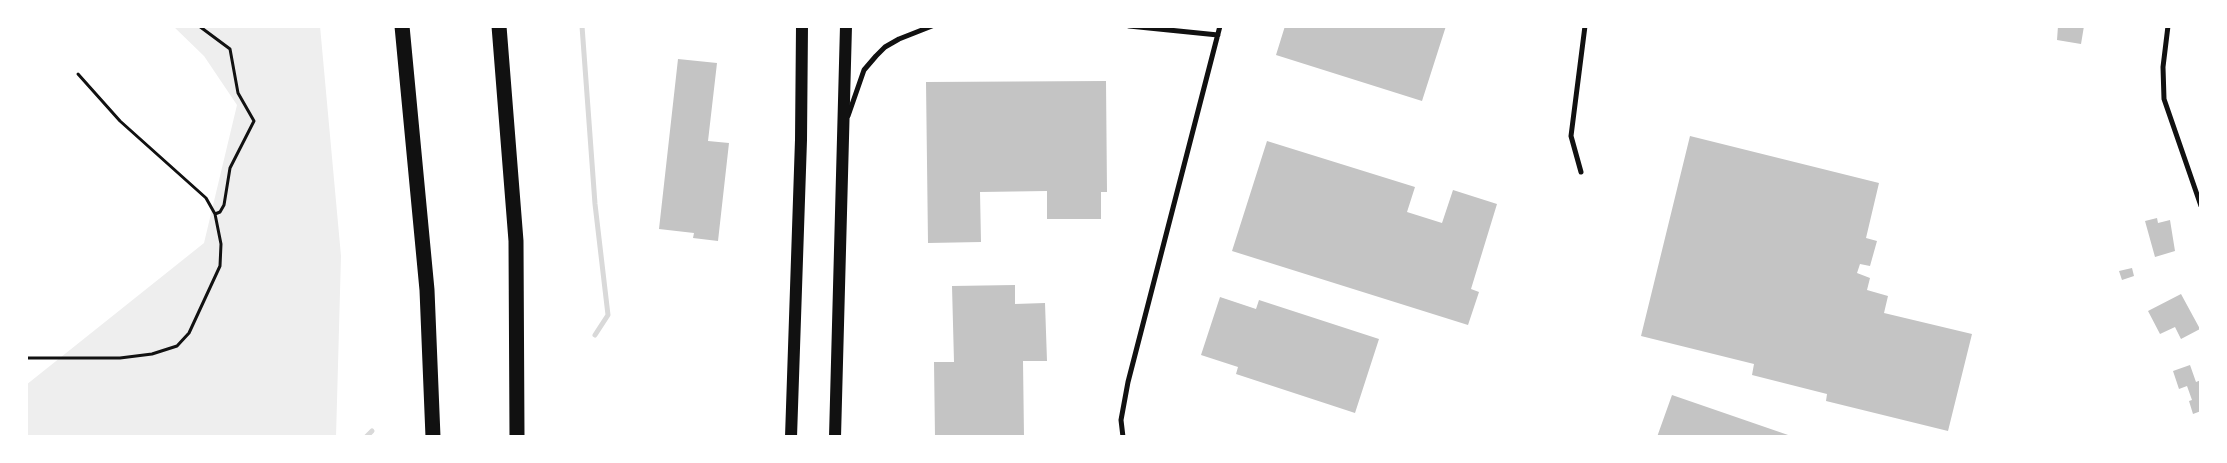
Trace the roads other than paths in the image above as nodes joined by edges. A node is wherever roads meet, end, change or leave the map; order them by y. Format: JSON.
{"nodes":[{"id":1,"x":402,"y":26,"type":"edge"},
{"id":2,"x":499,"y":26,"type":"edge"},
{"id":3,"x":802,"y":26,"type":"edge"},
{"id":4,"x":846,"y":26,"type":"edge"},
{"id":5,"x":932,"y":26,"type":"edge"},
{"id":6,"x":1129,"y":26,"type":"edge"},
{"id":7,"x":1220,"y":26,"type":"edge"},
{"id":8,"x":1586,"y":26,"type":"edge"},
{"id":9,"x":2168,"y":26,"type":"edge"},
{"id":10,"x":1218,"y":35,"type":"junction"},
{"id":11,"x":844,"y":126,"type":"junction"},
{"id":12,"x":1581,"y":172,"type":"dead end"},
{"id":13,"x":2201,"y":206,"type":"edge"},
{"id":14,"x":433,"y":437,"type":"edge"},
{"id":15,"x":517,"y":437,"type":"edge"},
{"id":16,"x":791,"y":437,"type":"edge"},
{"id":17,"x":835,"y":437,"type":"edge"},
{"id":18,"x":1123,"y":437,"type":"edge"}],
"edges":[{"from":1,"to":14,"type":"highway"},
{"from":2,"to":15,"type":"highway"},
{"from":3,"to":16,"type":"main road"},
{"from":4,"to":11,"type":"main road"},
{"from":5,"to":11,"type":"street"},
{"from":6,"to":10,"type":"street"},
{"from":7,"to":10,"type":"street"},
{"from":8,"to":12,"type":"street"},
{"from":9,"to":13,"type":"street"},
{"from":10,"to":18,"type":"street"},
{"from":11,"to":17,"type":"main road"}]}
